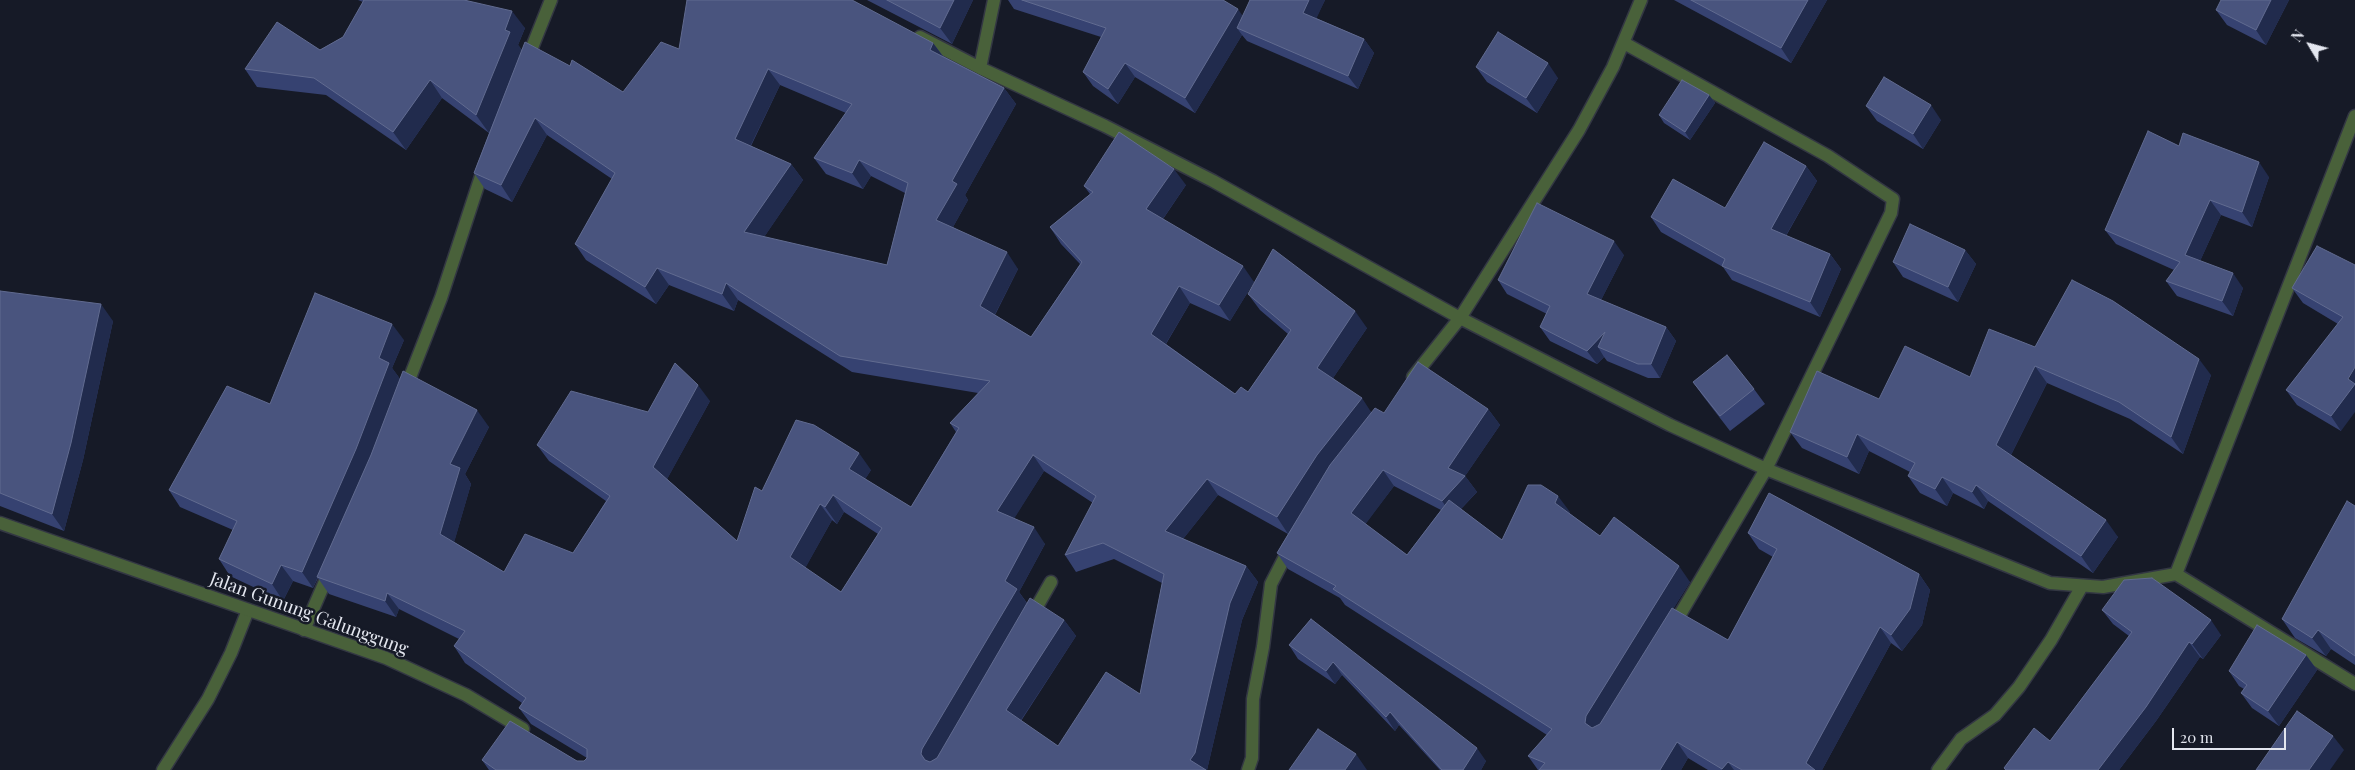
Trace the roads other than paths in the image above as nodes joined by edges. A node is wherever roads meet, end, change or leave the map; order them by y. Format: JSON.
{"nodes":[{"id":1,"x":551,"y":0,"type":"edge"},
{"id":2,"x":994,"y":0,"type":"edge"},
{"id":3,"x":1641,"y":0,"type":"edge"},
{"id":4,"x":910,"y":31,"type":"edge"},
{"id":5,"x":1624,"y":43,"type":"junction"},
{"id":6,"x":524,"y":68,"type":"edge"},
{"id":7,"x":980,"y":68,"type":"junction"},
{"id":8,"x":2355,"y":116,"type":"edge"},
{"id":9,"x":491,"y":149,"type":"edge"},
{"id":10,"x":1460,"y":318,"type":"junction"},
{"id":11,"x":1406,"y":385,"type":"edge"},
{"id":12,"x":399,"y":405,"type":"edge"},
{"id":13,"x":1766,"y":469,"type":"junction"},
{"id":14,"x":0,"y":523,"type":"edge"},
{"id":15,"x":1297,"y":536,"type":"edge"},
{"id":16,"x":335,"y":558,"type":"edge"},
{"id":17,"x":2176,"y":574,"type":"junction"},
{"id":18,"x":1051,"y":582,"type":"dead end"},
{"id":19,"x":2082,"y":586,"type":"junction"},
{"id":20,"x":248,"y":610,"type":"junction"},
{"id":21,"x":1026,"y":625,"type":"edge"},
{"id":22,"x":304,"y":630,"type":"junction"},
{"id":23,"x":1666,"y":638,"type":"edge"},
{"id":24,"x":2355,"y":684,"type":"edge"},
{"id":25,"x":531,"y":734,"type":"edge"},
{"id":26,"x":163,"y":770,"type":"edge"},
{"id":27,"x":1248,"y":770,"type":"edge"},
{"id":28,"x":1938,"y":770,"type":"edge"}],
"edges":[{"from":1,"to":6,"type":"street"},
{"from":2,"to":7,"type":"street"},
{"from":3,"to":5,"type":"street"},
{"from":4,"to":7,"type":"street"},
{"from":5,"to":10,"type":"street"},
{"from":5,"to":13,"type":"street"},
{"from":7,"to":10,"type":"street"},
{"from":8,"to":17,"type":"street"},
{"from":9,"to":12,"type":"street"},
{"from":10,"to":11,"type":"street"},
{"from":10,"to":13,"type":"street"},
{"from":13,"to":19,"type":"street"},
{"from":13,"to":23,"type":"street"},
{"from":14,"to":20,"type":"street","name":"Jalan Gunung Galunggung"},
{"from":15,"to":27,"type":"street"},
{"from":16,"to":22,"type":"street"},
{"from":17,"to":19,"type":"street"},
{"from":17,"to":24,"type":"street"},
{"from":18,"to":21,"type":"street"},
{"from":19,"to":28,"type":"street"},
{"from":20,"to":22,"type":"street","name":"Jalan Gunung Galunggung"},
{"from":20,"to":26,"type":"street"},
{"from":22,"to":25,"type":"street","name":"Jalan Gunung Galunggung"}]}
